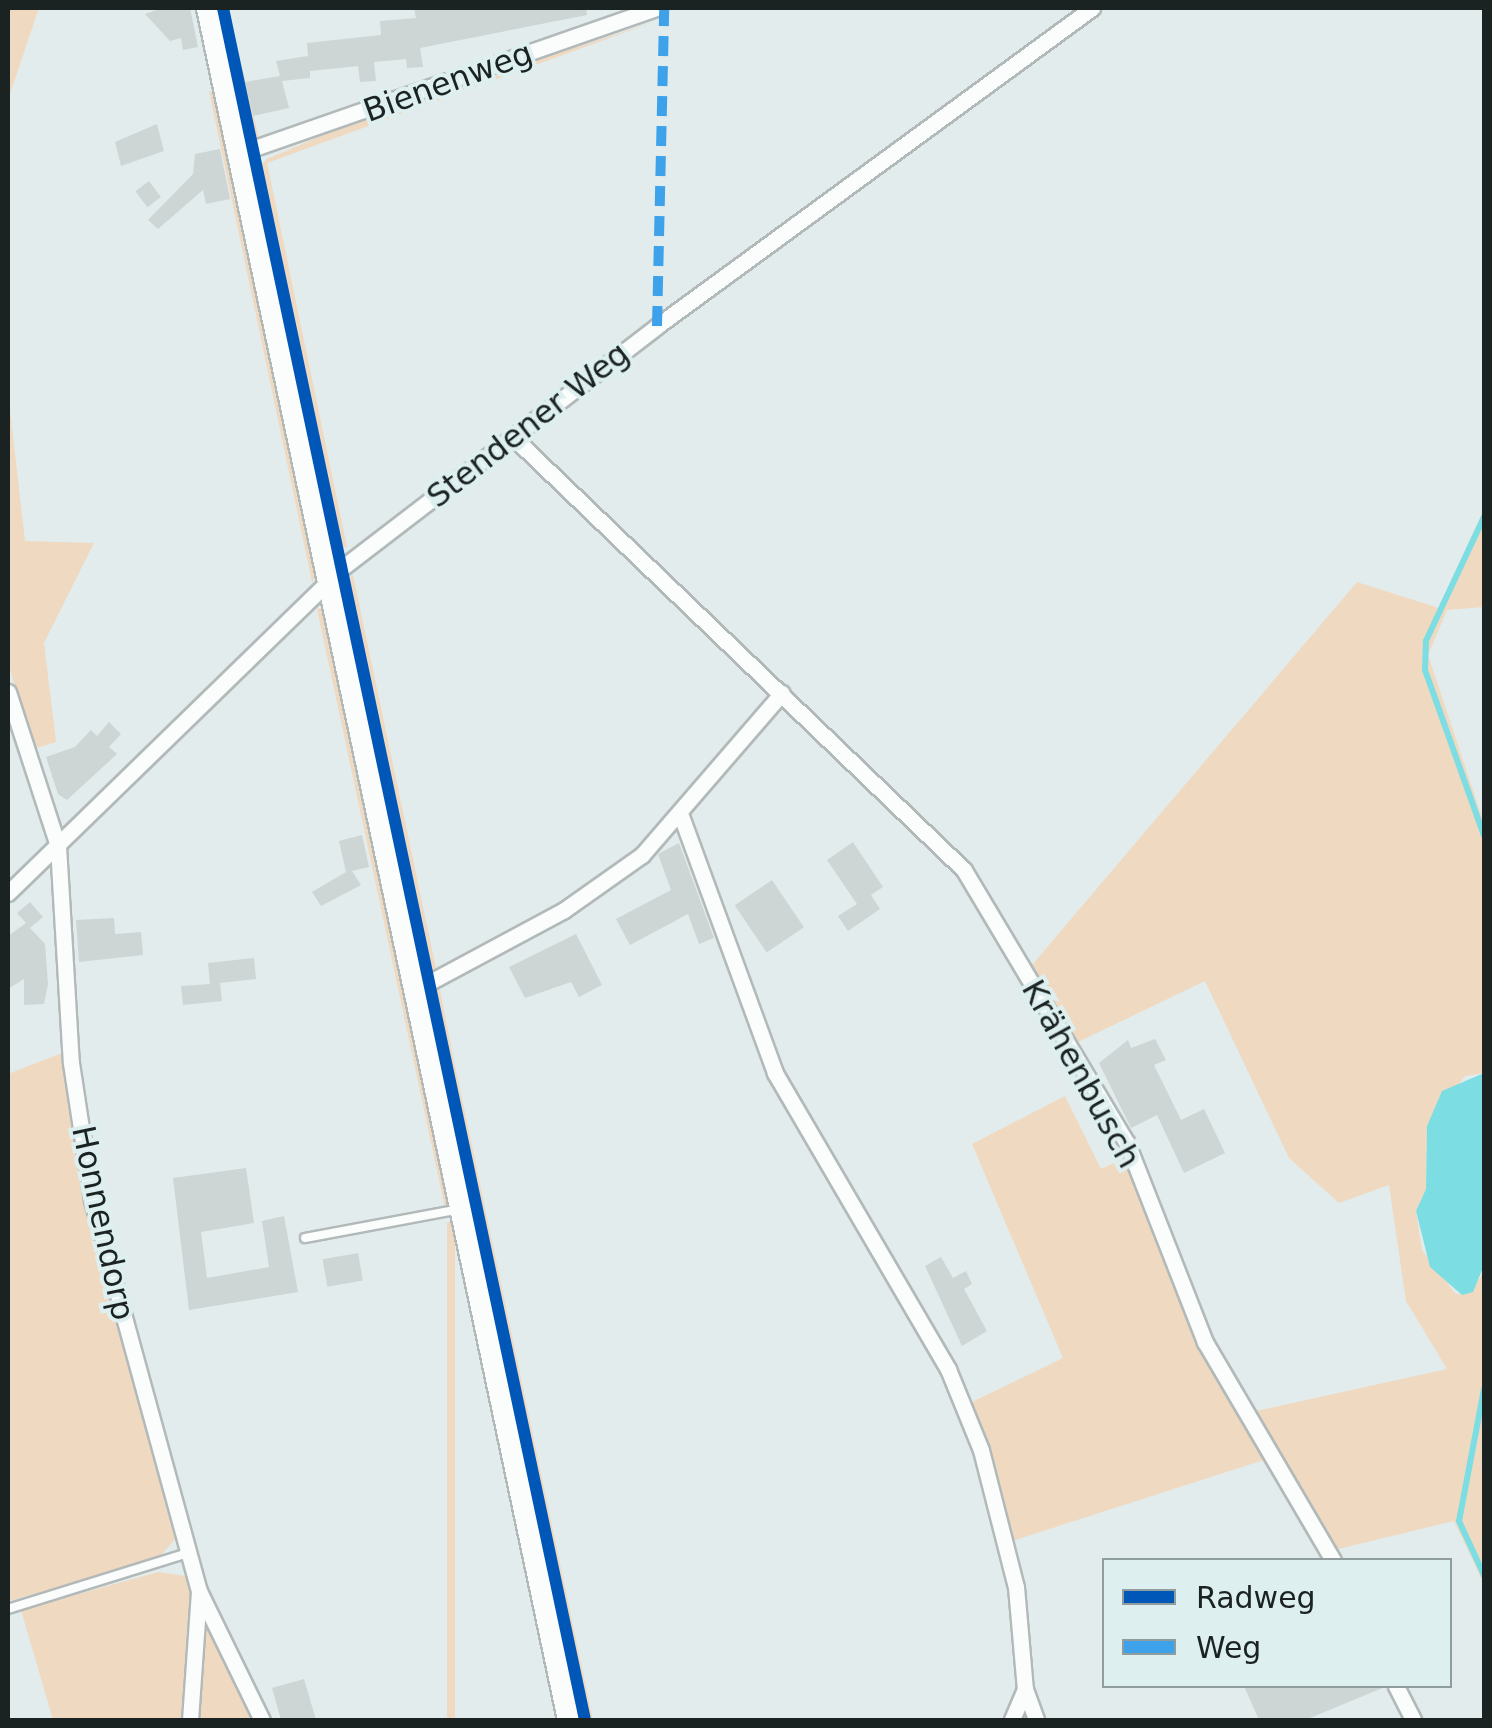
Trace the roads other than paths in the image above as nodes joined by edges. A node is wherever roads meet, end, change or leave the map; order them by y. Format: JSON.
{"nodes":[{"id":1,"x":208,"y":8,"type":"edge"},
{"id":2,"x":656,"y":8,"type":"edge"},
{"id":3,"x":1092,"y":8,"type":"edge"},
{"id":4,"x":240,"y":152,"type":"junction"},
{"id":5,"x":513,"y":437,"type":"junction"},
{"id":6,"x":327,"y":580,"type":"junction"},
{"id":7,"x":8,"y":692,"type":"edge"},
{"id":8,"x":782,"y":692,"type":"junction"},
{"id":9,"x":680,"y":813,"type":"junction"},
{"id":10,"x":58,"y":846,"type":"junction"},
{"id":11,"x":8,"y":893,"type":"edge"},
{"id":12,"x":412,"y":983,"type":"junction"},
{"id":13,"x":465,"y":1208,"type":"junction"},
{"id":14,"x":305,"y":1238,"type":"dead end"},
{"id":15,"x":188,"y":1553,"type":"junction"},
{"id":16,"x":1332,"y":1558,"type":"edge"},
{"id":17,"x":199,"y":1591,"type":"junction"},
{"id":18,"x":8,"y":1609,"type":"edge"},
{"id":19,"x":1397,"y":1688,"type":"edge"},
{"id":20,"x":1025,"y":1689,"type":"junction"},
{"id":21,"x":190,"y":1720,"type":"edge"},
{"id":22,"x":262,"y":1720,"type":"edge"},
{"id":23,"x":569,"y":1720,"type":"edge"},
{"id":24,"x":1012,"y":1720,"type":"edge"},
{"id":25,"x":1036,"y":1720,"type":"edge"},
{"id":26,"x":1414,"y":1720,"type":"edge"}],
"edges":[{"from":1,"to":4,"type":"street"},
{"from":2,"to":4,"type":"street","name":"Bienenweg"},
{"from":3,"to":5,"type":"street","name":"Stendener Weg"},
{"from":4,"to":6,"type":"street"},
{"from":5,"to":6,"type":"street","name":"Stendener Weg"},
{"from":5,"to":8,"type":"street","name":"Krähenbusch"},
{"from":6,"to":10,"type":"street","name":"Stendener Weg"},
{"from":6,"to":12,"type":"street"},
{"from":7,"to":10,"type":"street","name":"Honnendorp"},
{"from":8,"to":9,"type":"street"},
{"from":8,"to":16,"type":"street","name":"Krähenbusch"},
{"from":9,"to":12,"type":"street"},
{"from":9,"to":20,"type":"street"},
{"from":10,"to":11,"type":"street","name":"Stendener Weg"},
{"from":10,"to":15,"type":"street","name":"Honnendorp"},
{"from":12,"to":13,"type":"street"},
{"from":13,"to":14,"type":"lane"},
{"from":13,"to":23,"type":"street"},
{"from":15,"to":17,"type":"street","name":"Honnendorp"},
{"from":15,"to":18,"type":"lane"},
{"from":17,"to":21,"type":"street","name":"Honnendorp"},
{"from":17,"to":22,"type":"street","name":"Honnendorp"},
{"from":19,"to":26,"type":"street"},
{"from":20,"to":24,"type":"street"},
{"from":20,"to":25,"type":"street"}]}
